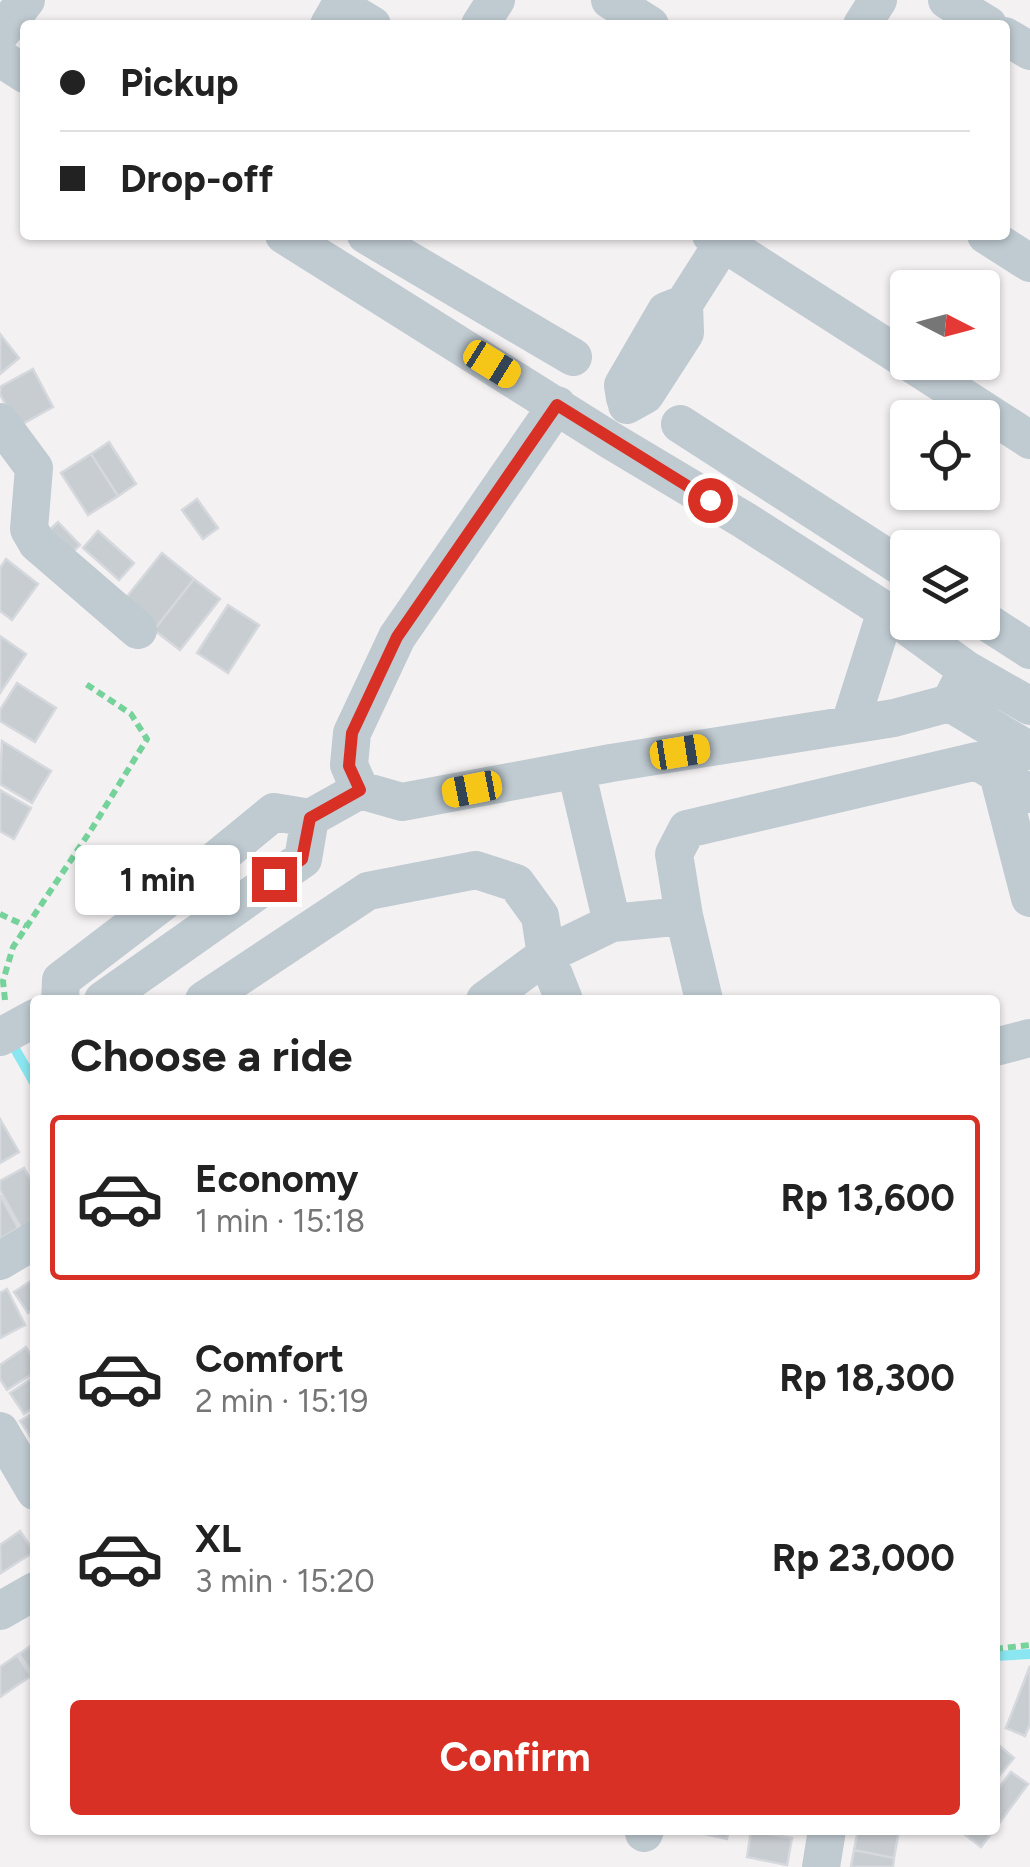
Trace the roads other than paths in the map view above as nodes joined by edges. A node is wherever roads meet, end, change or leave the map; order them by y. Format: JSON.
{"nodes":[{"id":1,"x":26,"y":0,"type":"edge"},
{"id":2,"x":610,"y":0,"type":"edge"},
{"id":3,"x":947,"y":0,"type":"edge"},
{"id":4,"x":332,"y":20,"type":"edge"},
{"id":5,"x":364,"y":20,"type":"edge"},
{"id":6,"x":642,"y":20,"type":"edge"},
{"id":7,"x":980,"y":20,"type":"edge"},
{"id":8,"x":0,"y":34,"type":"edge"},
{"id":9,"x":292,"y":240,"type":"edge"},
{"id":10,"x":374,"y":240,"type":"edge"},
{"id":11,"x":720,"y":240,"type":"edge"},
{"id":12,"x":724,"y":240,"type":"edge"},
{"id":13,"x":994,"y":240,"type":"edge"},
{"id":14,"x":1030,"y":263,"type":"edge"},
{"id":15,"x":890,"y":350,"type":"edge"},
{"id":16,"x":573,"y":357,"type":"dead end"},
{"id":17,"x":936,"y":380,"type":"edge"},
{"id":18,"x":557,"y":405,"type":"junction"},
{"id":19,"x":0,"y":422,"type":"edge"},
{"id":20,"x":680,"y":424,"type":"dead end"},
{"id":21,"x":610,"y":440,"type":"junction"},
{"id":22,"x":1030,"y":440,"type":"edge"},
{"id":23,"x":890,"y":559,"type":"edge"},
{"id":24,"x":886,"y":611,"type":"junction"},
{"id":25,"x":138,"y":630,"type":"dead end"},
{"id":26,"x":1000,"y":631,"type":"edge"},
{"id":27,"x":1030,"y":650,"type":"edge"},
{"id":28,"x":959,"y":686,"type":"junction"},
{"id":29,"x":1030,"y":706,"type":"edge"},
{"id":30,"x":850,"y":724,"type":"junction"},
{"id":31,"x":1030,"y":751,"type":"edge"},
{"id":32,"x":576,"y":770,"type":"junction"},
{"id":33,"x":998,"y":774,"type":"junction"},
{"id":34,"x":360,"y":790,"type":"junction"},
{"id":35,"x":1030,"y":794,"type":"edge"},
{"id":36,"x":310,"y":818,"type":"junction"},
{"id":37,"x":1030,"y":898,"type":"edge"},
{"id":38,"x":684,"y":916,"type":"junction"},
{"id":39,"x":612,"y":923,"type":"junction"},
{"id":40,"x":546,"y":955,"type":"junction"},
{"id":41,"x":60,"y":995,"type":"edge"},
{"id":42,"x":110,"y":995,"type":"edge"},
{"id":43,"x":212,"y":995,"type":"edge"},
{"id":44,"x":492,"y":995,"type":"edge"},
{"id":45,"x":562,"y":995,"type":"edge"},
{"id":46,"x":703,"y":995,"type":"edge"},
{"id":47,"x":30,"y":1021,"type":"edge"},
{"id":48,"x":0,"y":1037,"type":"edge"},
{"id":49,"x":1030,"y":1038,"type":"edge"},
{"id":50,"x":1000,"y":1046,"type":"edge"},
{"id":51,"x":30,"y":1243,"type":"edge"},
{"id":52,"x":0,"y":1261,"type":"edge"},
{"id":53,"x":3,"y":1442,"type":"edge"},
{"id":54,"x":30,"y":1482,"type":"edge"},
{"id":55,"x":30,"y":1594,"type":"edge"},
{"id":56,"x":0,"y":1611,"type":"edge"},
{"id":57,"x":826,"y":1835,"type":"edge"},
{"id":58,"x":821,"y":1867,"type":"edge"}],
"edges":[{"from":1,"to":8,"type":"street"},
{"from":2,"to":6,"type":"street"},
{"from":3,"to":7,"type":"street"},
{"from":4,"to":5,"type":"street"},
{"from":9,"to":18,"type":"street"},
{"from":10,"to":16,"type":"street"},
{"from":11,"to":21,"type":"street"},
{"from":12,"to":15,"type":"street"},
{"from":13,"to":14,"type":"street"},
{"from":17,"to":22,"type":"street"},
{"from":18,"to":21,"type":"street"},
{"from":18,"to":34,"type":"street"},
{"from":19,"to":25,"type":"street"},
{"from":20,"to":23,"type":"street"},
{"from":21,"to":24,"type":"street"},
{"from":24,"to":28,"type":"street"},
{"from":24,"to":30,"type":"street"},
{"from":26,"to":27,"type":"street"},
{"from":28,"to":29,"type":"street"},
{"from":28,"to":30,"type":"street"},
{"from":28,"to":31,"type":"street"},
{"from":30,"to":32,"type":"street"},
{"from":32,"to":34,"type":"street"},
{"from":32,"to":39,"type":"street"},
{"from":33,"to":35,"type":"street"},
{"from":33,"to":37,"type":"street"},
{"from":33,"to":38,"type":"street"},
{"from":34,"to":36,"type":"street"},
{"from":36,"to":41,"type":"street"},
{"from":36,"to":42,"type":"street"},
{"from":38,"to":39,"type":"street"},
{"from":38,"to":46,"type":"street"},
{"from":39,"to":40,"type":"street"},
{"from":40,"to":43,"type":"street"},
{"from":40,"to":44,"type":"street"},
{"from":40,"to":45,"type":"street"},
{"from":47,"to":48,"type":"street"},
{"from":49,"to":50,"type":"street"},
{"from":51,"to":52,"type":"street"},
{"from":53,"to":54,"type":"street"},
{"from":55,"to":56,"type":"street"},
{"from":57,"to":58,"type":"street"}]}
